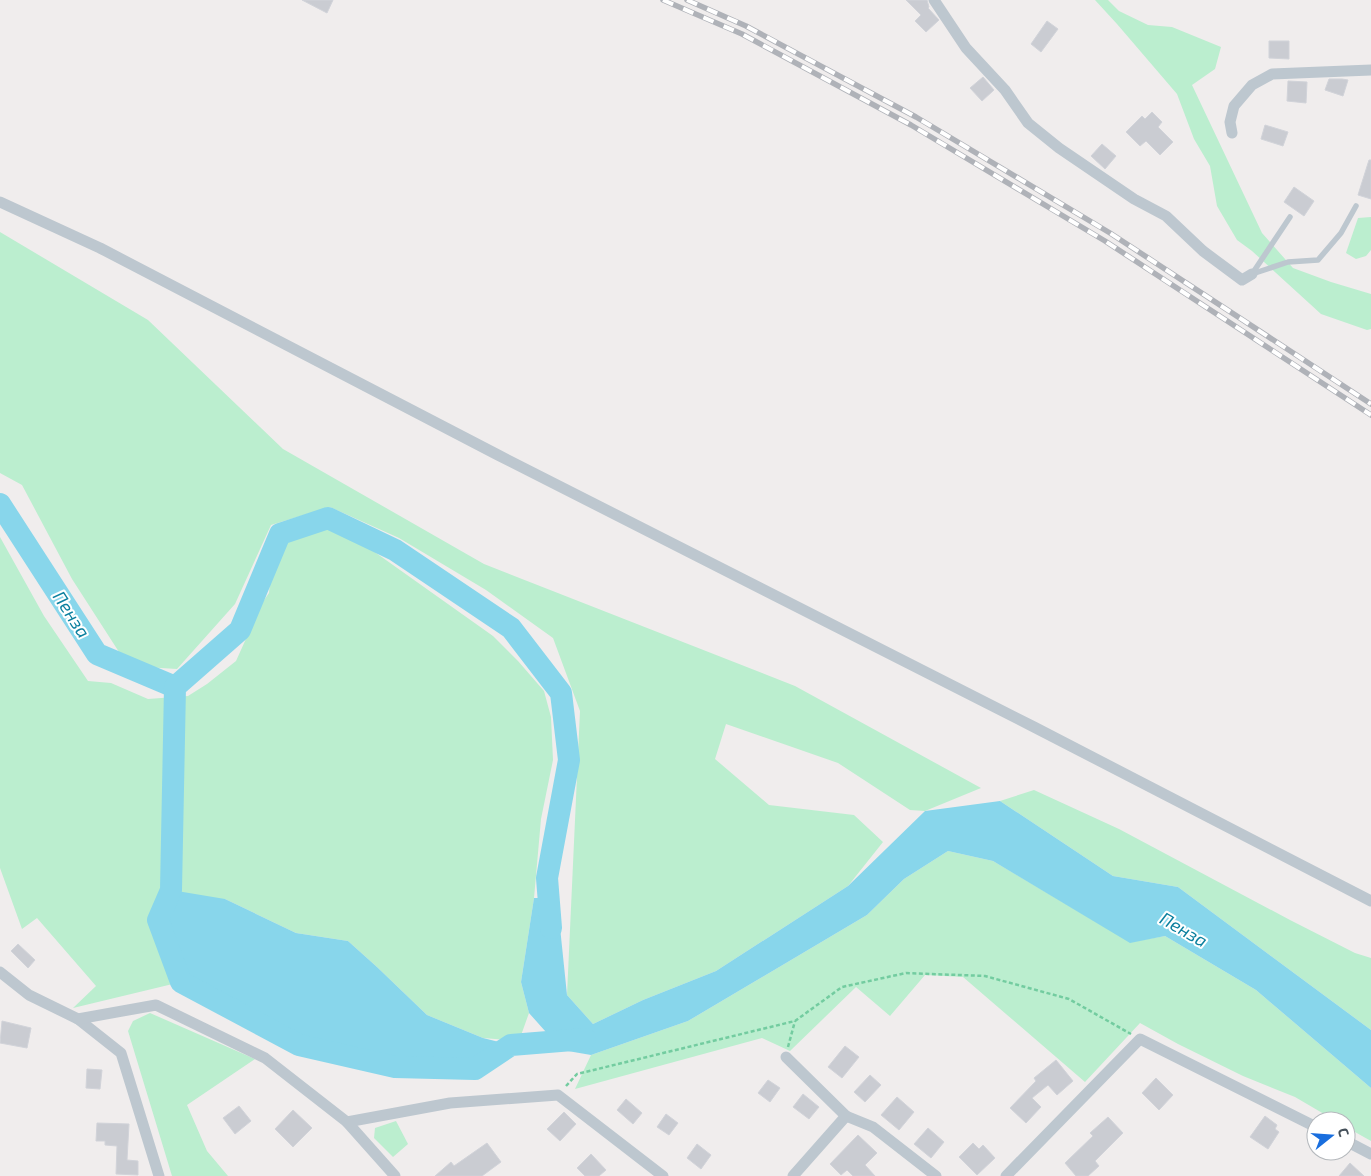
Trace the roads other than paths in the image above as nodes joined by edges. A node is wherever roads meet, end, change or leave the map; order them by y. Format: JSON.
{"nodes":[{"id":1,"x":934,"y":0,"type":"edge"},
{"id":2,"x":1371,"y":70,"type":"edge"},
{"id":3,"x":1232,"y":133,"type":"dead end"},
{"id":4,"x":0,"y":202,"type":"edge"},
{"id":5,"x":1356,"y":206,"type":"dead end"},
{"id":6,"x":1290,"y":217,"type":"dead end"},
{"id":7,"x":1252,"y":274,"type":"junction"},
{"id":8,"x":1371,"y":901,"type":"edge"},
{"id":9,"x":0,"y":972,"type":"edge"},
{"id":10,"x":78,"y":1019,"type":"junction"},
{"id":11,"x":786,"y":1057,"type":"road end"},
{"id":12,"x":846,"y":1116,"type":"junction"},
{"id":13,"x":1306,"y":1121,"type":"edge"},
{"id":14,"x":347,"y":1122,"type":"junction"},
{"id":15,"x":1356,"y":1146,"type":"edge"},
{"id":16,"x":1371,"y":1154,"type":"edge"},
{"id":17,"x":159,"y":1176,"type":"edge"},
{"id":18,"x":395,"y":1176,"type":"edge"},
{"id":19,"x":663,"y":1176,"type":"edge"},
{"id":20,"x":793,"y":1176,"type":"edge"},
{"id":21,"x":936,"y":1176,"type":"edge"},
{"id":22,"x":1006,"y":1176,"type":"edge"}],
"edges":[{"from":1,"to":7,"type":"street"},
{"from":2,"to":3,"type":"street"},
{"from":4,"to":8,"type":"street"},
{"from":5,"to":7,"type":"lane"},
{"from":6,"to":7,"type":"lane"},
{"from":9,"to":10,"type":"street"},
{"from":10,"to":14,"type":"street"},
{"from":10,"to":17,"type":"street"},
{"from":11,"to":12,"type":"street"},
{"from":12,"to":20,"type":"street"},
{"from":12,"to":21,"type":"street"},
{"from":13,"to":22,"type":"street"},
{"from":14,"to":18,"type":"street"},
{"from":14,"to":19,"type":"street"},
{"from":15,"to":16,"type":"street"}]}
